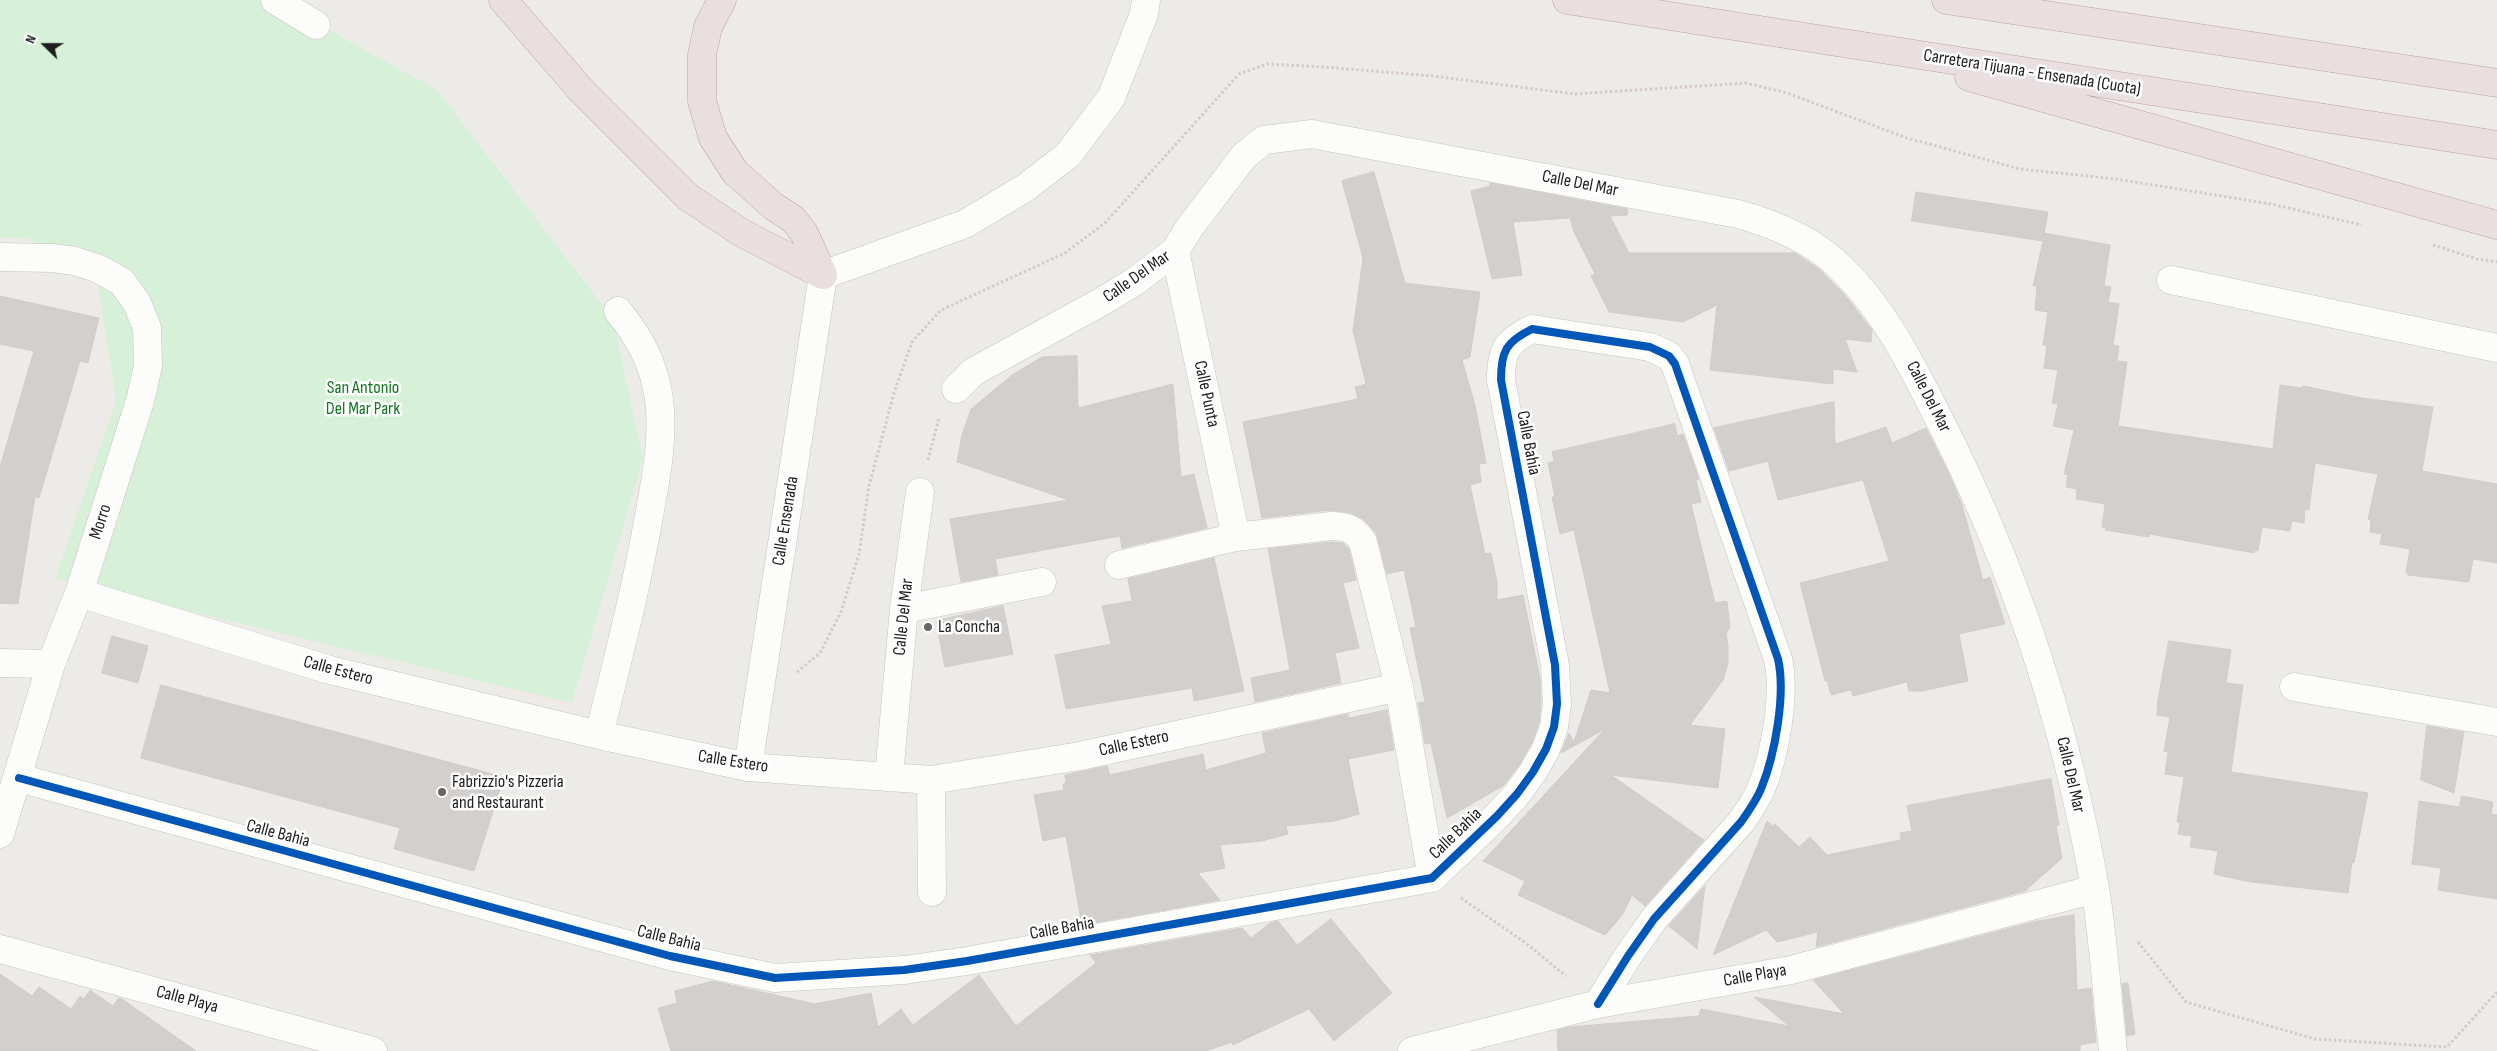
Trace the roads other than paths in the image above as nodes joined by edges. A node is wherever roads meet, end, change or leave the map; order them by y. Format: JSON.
{"nodes":[{"id":1,"x":275,"y":0,"type":"edge"},
{"id":2,"x":503,"y":0,"type":"edge"},
{"id":3,"x":722,"y":0,"type":"edge"},
{"id":4,"x":1567,"y":0,"type":"edge"},
{"id":5,"x":1946,"y":0,"type":"edge"},
{"id":6,"x":1145,"y":7,"type":"edge"},
{"id":7,"x":316,"y":25,"type":"dead end"},
{"id":8,"x":1857,"y":45,"type":"junction"},
{"id":9,"x":2497,"y":83,"type":"edge"},
{"id":10,"x":2497,"y":145,"type":"edge"},
{"id":11,"x":2497,"y":225,"type":"edge"},
{"id":12,"x":1175,"y":251,"type":"junction"},
{"id":13,"x":0,"y":257,"type":"edge"},
{"id":14,"x":823,"y":275,"type":"junction"},
{"id":15,"x":2171,"y":280,"type":"dead end"},
{"id":16,"x":618,"y":311,"type":"dead end"},
{"id":17,"x":2497,"y":348,"type":"edge"},
{"id":18,"x":956,"y":389,"type":"road end"},
{"id":19,"x":920,"y":492,"type":"road end"},
{"id":20,"x":1236,"y":537,"type":"junction"},
{"id":21,"x":1119,"y":565,"type":"dead end"},
{"id":22,"x":1042,"y":582,"type":"dead end"},
{"id":23,"x":79,"y":593,"type":"junction"},
{"id":24,"x":904,"y":609,"type":"junction"},
{"id":25,"x":0,"y":663,"type":"edge"},
{"id":26,"x":51,"y":664,"type":"junction"},
{"id":27,"x":1399,"y":687,"type":"junction"},
{"id":28,"x":2294,"y":688,"type":"dead end"},
{"id":29,"x":2497,"y":722,"type":"edge"},
{"id":30,"x":599,"y":735,"type":"junction"},
{"id":31,"x":748,"y":767,"type":"junction"},
{"id":32,"x":889,"y":776,"type":"junction"},
{"id":33,"x":19,"y":778,"type":"junction"},
{"id":34,"x":930,"y":780,"type":"junction"},
{"id":35,"x":0,"y":834,"type":"edge"},
{"id":36,"x":1432,"y":878,"type":"junction"},
{"id":37,"x":2095,"y":889,"type":"junction"},
{"id":38,"x":932,"y":892,"type":"dead end"},
{"id":39,"x":0,"y":949,"type":"edge"},
{"id":40,"x":1598,"y":1004,"type":"junction"},
{"id":41,"x":373,"y":1051,"type":"edge"},
{"id":42,"x":1412,"y":1051,"type":"edge"},
{"id":43,"x":2113,"y":1051,"type":"edge"}],
"edges":[{"from":1,"to":7,"type":"street"},
{"from":2,"to":14,"type":"highway"},
{"from":3,"to":14,"type":"highway"},
{"from":4,"to":8,"type":"highway","name":"Carretera Tijuana - Ensenada (Cuota)"},
{"from":5,"to":9,"type":"highway"},
{"from":6,"to":14,"type":"street"},
{"from":8,"to":10,"type":"highway","name":"Carretera Tijuana - Ensenada (Cuota)"},
{"from":8,"to":11,"type":"highway"},
{"from":12,"to":18,"type":"street","name":"Calle Del Mar"},
{"from":12,"to":20,"type":"street","name":"Calle Punta"},
{"from":12,"to":37,"type":"street","name":"Calle Del Mar"},
{"from":13,"to":23,"type":"street","name":"Morro"},
{"from":14,"to":31,"type":"street","name":"Calle Ensenada"},
{"from":15,"to":17,"type":"street"},
{"from":16,"to":30,"type":"street"},
{"from":19,"to":24,"type":"street","name":"Calle Del Mar"},
{"from":20,"to":21,"type":"street"},
{"from":20,"to":27,"type":"street"},
{"from":22,"to":24,"type":"street"},
{"from":23,"to":26,"type":"street","name":"Morro"},
{"from":23,"to":30,"type":"street","name":"Calle Estero"},
{"from":24,"to":32,"type":"street","name":"Calle Del Mar"},
{"from":25,"to":26,"type":"street"},
{"from":26,"to":33,"type":"street","name":"Morro"},
{"from":27,"to":34,"type":"street","name":"Calle Estero"},
{"from":27,"to":36,"type":"street"},
{"from":28,"to":29,"type":"street"},
{"from":30,"to":31,"type":"street","name":"Calle Estero"},
{"from":31,"to":32,"type":"street","name":"Calle Estero"},
{"from":32,"to":34,"type":"street","name":"Calle Estero"},
{"from":33,"to":35,"type":"street","name":"Morro"},
{"from":33,"to":36,"type":"street","name":"Calle Bahia"},
{"from":34,"to":38,"type":"street"},
{"from":36,"to":40,"type":"street","name":"Calle Bahia"},
{"from":37,"to":40,"type":"street","name":"Calle Playa"},
{"from":37,"to":43,"type":"street","name":"Calle Del Mar"},
{"from":39,"to":41,"type":"street","name":"Calle Playa"},
{"from":40,"to":42,"type":"street","name":"Calle Playa"}]}
